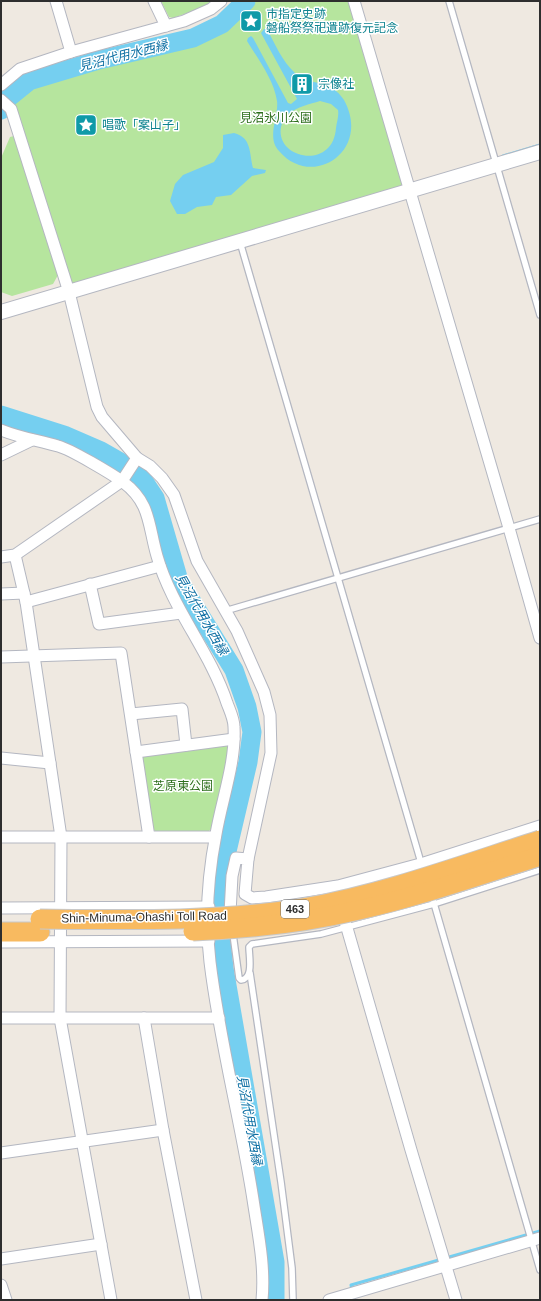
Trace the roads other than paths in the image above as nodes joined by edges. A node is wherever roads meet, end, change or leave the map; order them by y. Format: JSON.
{"nodes":[{"id":1,"x":56,"y":1,"type":"edge"},
{"id":2,"x":154,"y":1,"type":"edge"},
{"id":3,"x":221,"y":1,"type":"edge"},
{"id":4,"x":354,"y":1,"type":"edge"},
{"id":5,"x":449,"y":1,"type":"edge"},
{"id":6,"x":166,"y":26,"type":"junction"},
{"id":7,"x":71,"y":52,"type":"junction"},
{"id":8,"x":1,"y":85,"type":"edge"},
{"id":9,"x":1,"y":100,"type":"edge"},
{"id":10,"x":540,"y":152,"type":"edge"},
{"id":11,"x":496,"y":164,"type":"junction"},
{"id":12,"x":410,"y":191,"type":"junction"},
{"id":13,"x":240,"y":242,"type":"junction"},
{"id":14,"x":69,"y":292,"type":"junction"},
{"id":15,"x":1,"y":312,"type":"edge"},
{"id":16,"x":540,"y":315,"type":"edge"},
{"id":17,"x":1,"y":430,"type":"edge"},
{"id":18,"x":32,"y":440,"type":"junction"},
{"id":19,"x":1,"y":456,"type":"edge"},
{"id":20,"x":136,"y":461,"type":"junction"},
{"id":21,"x":122,"y":482,"type":"junction"},
{"id":22,"x":540,"y":519,"type":"edge"},
{"id":23,"x":509,"y":528,"type":"junction"},
{"id":24,"x":15,"y":555,"type":"junction"},
{"id":25,"x":1,"y":557,"type":"edge"},
{"id":26,"x":160,"y":566,"type":"junction"},
{"id":27,"x":338,"y":579,"type":"junction"},
{"id":28,"x":90,"y":584,"type":"junction"},
{"id":29,"x":1,"y":594,"type":"edge"},
{"id":30,"x":25,"y":597,"type":"junction"},
{"id":31,"x":226,"y":611,"type":"junction"},
{"id":32,"x":181,"y":613,"type":"junction"},
{"id":33,"x":540,"y":638,"type":"edge"},
{"id":34,"x":34,"y":656,"type":"junction"},
{"id":35,"x":1,"y":657,"type":"edge"},
{"id":36,"x":130,"y":714,"type":"junction"},
{"id":37,"x":234,"y":739,"type":"junction"},
{"id":38,"x":186,"y":745,"type":"junction"},
{"id":39,"x":136,"y":752,"type":"junction"},
{"id":40,"x":1,"y":758,"type":"edge"},
{"id":41,"x":50,"y":763,"type":"junction"},
{"id":42,"x":540,"y":826,"type":"edge"},
{"id":43,"x":215,"y":836,"type":"junction"},
{"id":44,"x":1,"y":837,"type":"edge"},
{"id":45,"x":61,"y":837,"type":"junction"},
{"id":46,"x":149,"y":837,"type":"junction"},
{"id":47,"x":540,"y":840,"type":"edge"},
{"id":48,"x":540,"y":856,"type":"edge"},
{"id":49,"x":248,"y":859,"type":"junction"},
{"id":50,"x":422,"y":864,"type":"junction"},
{"id":51,"x":540,"y":870,"type":"edge"},
{"id":52,"x":334,"y":887,"type":"junction"},
{"id":53,"x":434,"y":904,"type":"junction"},
{"id":54,"x":1,"y":908,"type":"edge"},
{"id":55,"x":60,"y":908,"type":"junction"},
{"id":56,"x":208,"y":911,"type":"junction"},
{"id":57,"x":1,"y":919,"type":"edge"},
{"id":58,"x":40,"y":926,"type":"junction"},
{"id":59,"x":348,"y":928,"type":"junction"},
{"id":60,"x":1,"y":932,"type":"edge"},
{"id":61,"x":209,"y":938,"type":"junction"},
{"id":62,"x":60,"y":941,"type":"junction"},
{"id":63,"x":1,"y":942,"type":"edge"},
{"id":64,"x":250,"y":972,"type":"junction"},
{"id":65,"x":1,"y":1018,"type":"edge"},
{"id":66,"x":60,"y":1018,"type":"junction"},
{"id":67,"x":144,"y":1018,"type":"junction"},
{"id":68,"x":219,"y":1018,"type":"junction"},
{"id":69,"x":163,"y":1130,"type":"junction"},
{"id":70,"x":83,"y":1141,"type":"junction"},
{"id":71,"x":1,"y":1153,"type":"edge"},
{"id":72,"x":536,"y":1240,"type":"edge"},
{"id":73,"x":101,"y":1244,"type":"junction"},
{"id":74,"x":1,"y":1259,"type":"edge"},
{"id":75,"x":447,"y":1267,"type":"junction"},
{"id":76,"x":540,"y":1270,"type":"edge"},
{"id":77,"x":1,"y":1285,"type":"edge"},
{"id":78,"x":360,"y":1296,"type":"edge"},
{"id":79,"x":6,"y":1300,"type":"edge"},
{"id":80,"x":111,"y":1300,"type":"edge"},
{"id":81,"x":196,"y":1300,"type":"edge"},
{"id":82,"x":262,"y":1300,"type":"edge"},
{"id":83,"x":293,"y":1300,"type":"edge"},
{"id":84,"x":329,"y":1300,"type":"edge"},
{"id":85,"x":456,"y":1300,"type":"edge"}],
"edges":[{"from":1,"to":7,"type":"street"},
{"from":2,"to":6,"type":"street"},
{"from":3,"to":6,"type":"street"},
{"from":4,"to":12,"type":"street"},
{"from":5,"to":11,"type":"lane"},
{"from":6,"to":7,"type":"street"},
{"from":7,"to":8,"type":"street"},
{"from":9,"to":14,"type":"street"},
{"from":10,"to":11,"type":"street"},
{"from":11,"to":12,"type":"street"},
{"from":11,"to":16,"type":"lane"},
{"from":12,"to":13,"type":"street"},
{"from":12,"to":23,"type":"street"},
{"from":13,"to":14,"type":"street"},
{"from":13,"to":27,"type":"lane"},
{"from":14,"to":15,"type":"street"},
{"from":14,"to":20,"type":"street"},
{"from":17,"to":18,"type":"street"},
{"from":18,"to":19,"type":"street"},
{"from":18,"to":21,"type":"street"},
{"from":20,"to":21,"type":"street"},
{"from":20,"to":31,"type":"street"},
{"from":21,"to":24,"type":"street"},
{"from":21,"to":26,"type":"street"},
{"from":22,"to":23,"type":"lane"},
{"from":23,"to":27,"type":"lane"},
{"from":23,"to":33,"type":"street"},
{"from":24,"to":25,"type":"street"},
{"from":24,"to":30,"type":"street"},
{"from":26,"to":28,"type":"street"},
{"from":26,"to":32,"type":"street"},
{"from":27,"to":31,"type":"lane"},
{"from":27,"to":50,"type":"lane"},
{"from":28,"to":30,"type":"street"},
{"from":28,"to":32,"type":"street"},
{"from":29,"to":30,"type":"street"},
{"from":30,"to":34,"type":"street"},
{"from":31,"to":49,"type":"street"},
{"from":32,"to":37,"type":"street"},
{"from":34,"to":35,"type":"street"},
{"from":34,"to":36,"type":"street"},
{"from":34,"to":41,"type":"street"},
{"from":36,"to":38,"type":"street"},
{"from":36,"to":39,"type":"street"},
{"from":37,"to":38,"type":"street"},
{"from":37,"to":43,"type":"street"},
{"from":38,"to":39,"type":"street"},
{"from":39,"to":46,"type":"street"},
{"from":40,"to":41,"type":"street"},
{"from":41,"to":45,"type":"street"},
{"from":42,"to":50,"type":"street"},
{"from":43,"to":46,"type":"street"},
{"from":43,"to":56,"type":"street"},
{"from":44,"to":45,"type":"street"},
{"from":45,"to":46,"type":"street"},
{"from":45,"to":55,"type":"street"},
{"from":47,"to":58,"type":"highway","name":"Shin-Minuma-Ohashi Toll Road","number":"463","bridge":true},
{"from":48,"to":58,"type":"highway","name":"Shin-Minuma-Ohashi Toll Road","number":"463","bridge":true},
{"from":49,"to":52,"type":"street"},
{"from":49,"to":56,"type":"street"},
{"from":50,"to":52,"type":"street"},
{"from":50,"to":53,"type":"lane"},
{"from":51,"to":53,"type":"lane"},
{"from":52,"to":59,"type":"street"},
{"from":53,"to":59,"type":"lane"},
{"from":53,"to":72,"type":"lane"},
{"from":54,"to":55,"type":"street"},
{"from":55,"to":56,"type":"street"},
{"from":55,"to":62,"type":"street"},
{"from":56,"to":61,"type":"street"},
{"from":57,"to":58,"type":"highway","name":"Shin-Minuma-Ohashi Toll Road","number":"463"},
{"from":58,"to":60,"type":"highway","name":"Shin-Minuma-Ohashi Toll Road","number":"463"},
{"from":59,"to":64,"type":"lane"},
{"from":59,"to":75,"type":"street"},
{"from":61,"to":62,"type":"street"},
{"from":61,"to":64,"type":"lane"},
{"from":61,"to":68,"type":"street"},
{"from":62,"to":63,"type":"street"},
{"from":62,"to":66,"type":"street"},
{"from":64,"to":83,"type":"lane"},
{"from":65,"to":66,"type":"street"},
{"from":66,"to":67,"type":"street"},
{"from":66,"to":70,"type":"street"},
{"from":67,"to":68,"type":"street"},
{"from":67,"to":69,"type":"street"},
{"from":68,"to":82,"type":"street"},
{"from":69,"to":70,"type":"street"},
{"from":69,"to":81,"type":"street"},
{"from":70,"to":71,"type":"street"},
{"from":70,"to":73,"type":"street"},
{"from":72,"to":75,"type":"street"},
{"from":72,"to":76,"type":"lane"},
{"from":73,"to":74,"type":"street"},
{"from":73,"to":80,"type":"street"},
{"from":75,"to":78,"type":"street"},
{"from":75,"to":85,"type":"street"},
{"from":77,"to":79,"type":"street"},
{"from":78,"to":84,"type":"street"}]}
